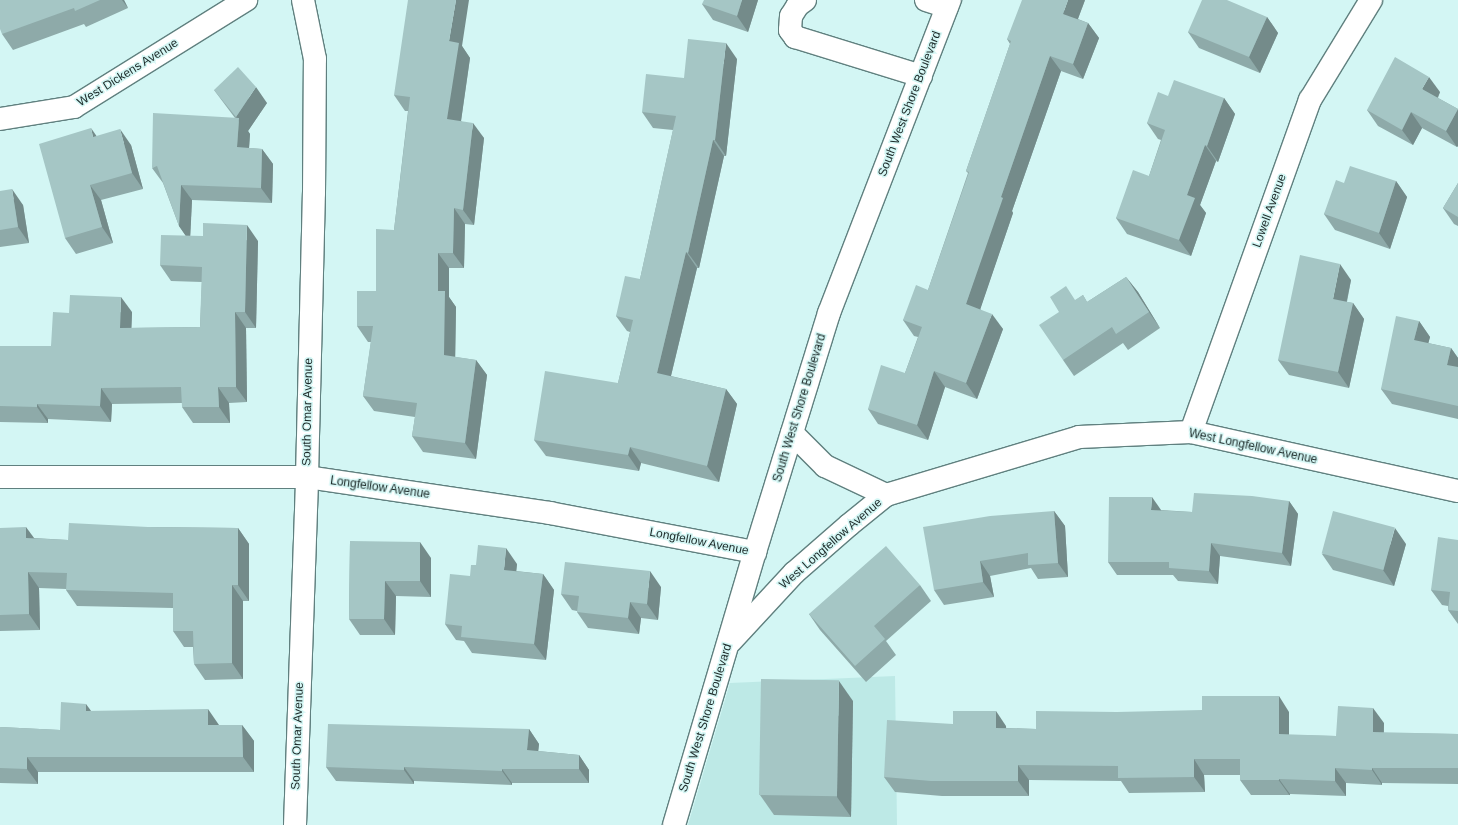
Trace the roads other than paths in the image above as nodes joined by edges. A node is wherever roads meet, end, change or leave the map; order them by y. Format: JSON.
{"nodes":[{"id":1,"x":246,"y":0,"type":"edge"},
{"id":2,"x":303,"y":0,"type":"edge"},
{"id":3,"x":805,"y":0,"type":"edge"},
{"id":4,"x":926,"y":0,"type":"edge"},
{"id":5,"x":1370,"y":0,"type":"edge"},
{"id":6,"x":948,"y":3,"type":"edge"},
{"id":7,"x":921,"y":76,"type":"junction"},
{"id":8,"x":0,"y":119,"type":"edge"},
{"id":9,"x":1191,"y":432,"type":"junction"},
{"id":10,"x":792,"y":433,"type":"junction"},
{"id":11,"x":0,"y":477,"type":"edge"},
{"id":12,"x":307,"y":477,"type":"junction"},
{"id":13,"x":1458,"y":491,"type":"edge"},
{"id":14,"x":886,"y":495,"type":"junction"},
{"id":15,"x":755,"y":552,"type":"junction"},
{"id":16,"x":727,"y":645,"type":"junction"},
{"id":17,"x":295,"y":825,"type":"edge"},
{"id":18,"x":674,"y":825,"type":"edge"}],
"edges":[{"from":1,"to":8,"type":"street","name":"West Dickens Avenue"},
{"from":2,"to":12,"type":"street","name":"South Omar Avenue"},
{"from":3,"to":7,"type":"street"},
{"from":4,"to":6,"type":"street"},
{"from":5,"to":9,"type":"street","name":"Lowell Avenue"},
{"from":6,"to":7,"type":"street","name":"South West Shore Boulevard"},
{"from":7,"to":10,"type":"street","name":"South West Shore Boulevard"},
{"from":9,"to":13,"type":"street","name":"West Longfellow Avenue"},
{"from":9,"to":14,"type":"street","name":"West Longfellow Avenue"},
{"from":10,"to":14,"type":"street","name":"West Longfellow Avenue"},
{"from":10,"to":15,"type":"street","name":"South West Shore Boulevard"},
{"from":11,"to":12,"type":"street","name":"Longfellow Avenue"},
{"from":12,"to":15,"type":"street","name":"Longfellow Avenue"},
{"from":12,"to":17,"type":"street","name":"South Omar Avenue"},
{"from":14,"to":16,"type":"street","name":"West Longfellow Avenue"},
{"from":15,"to":16,"type":"street","name":"South West Shore Boulevard"},
{"from":16,"to":18,"type":"street","name":"South West Shore Boulevard"}]}
